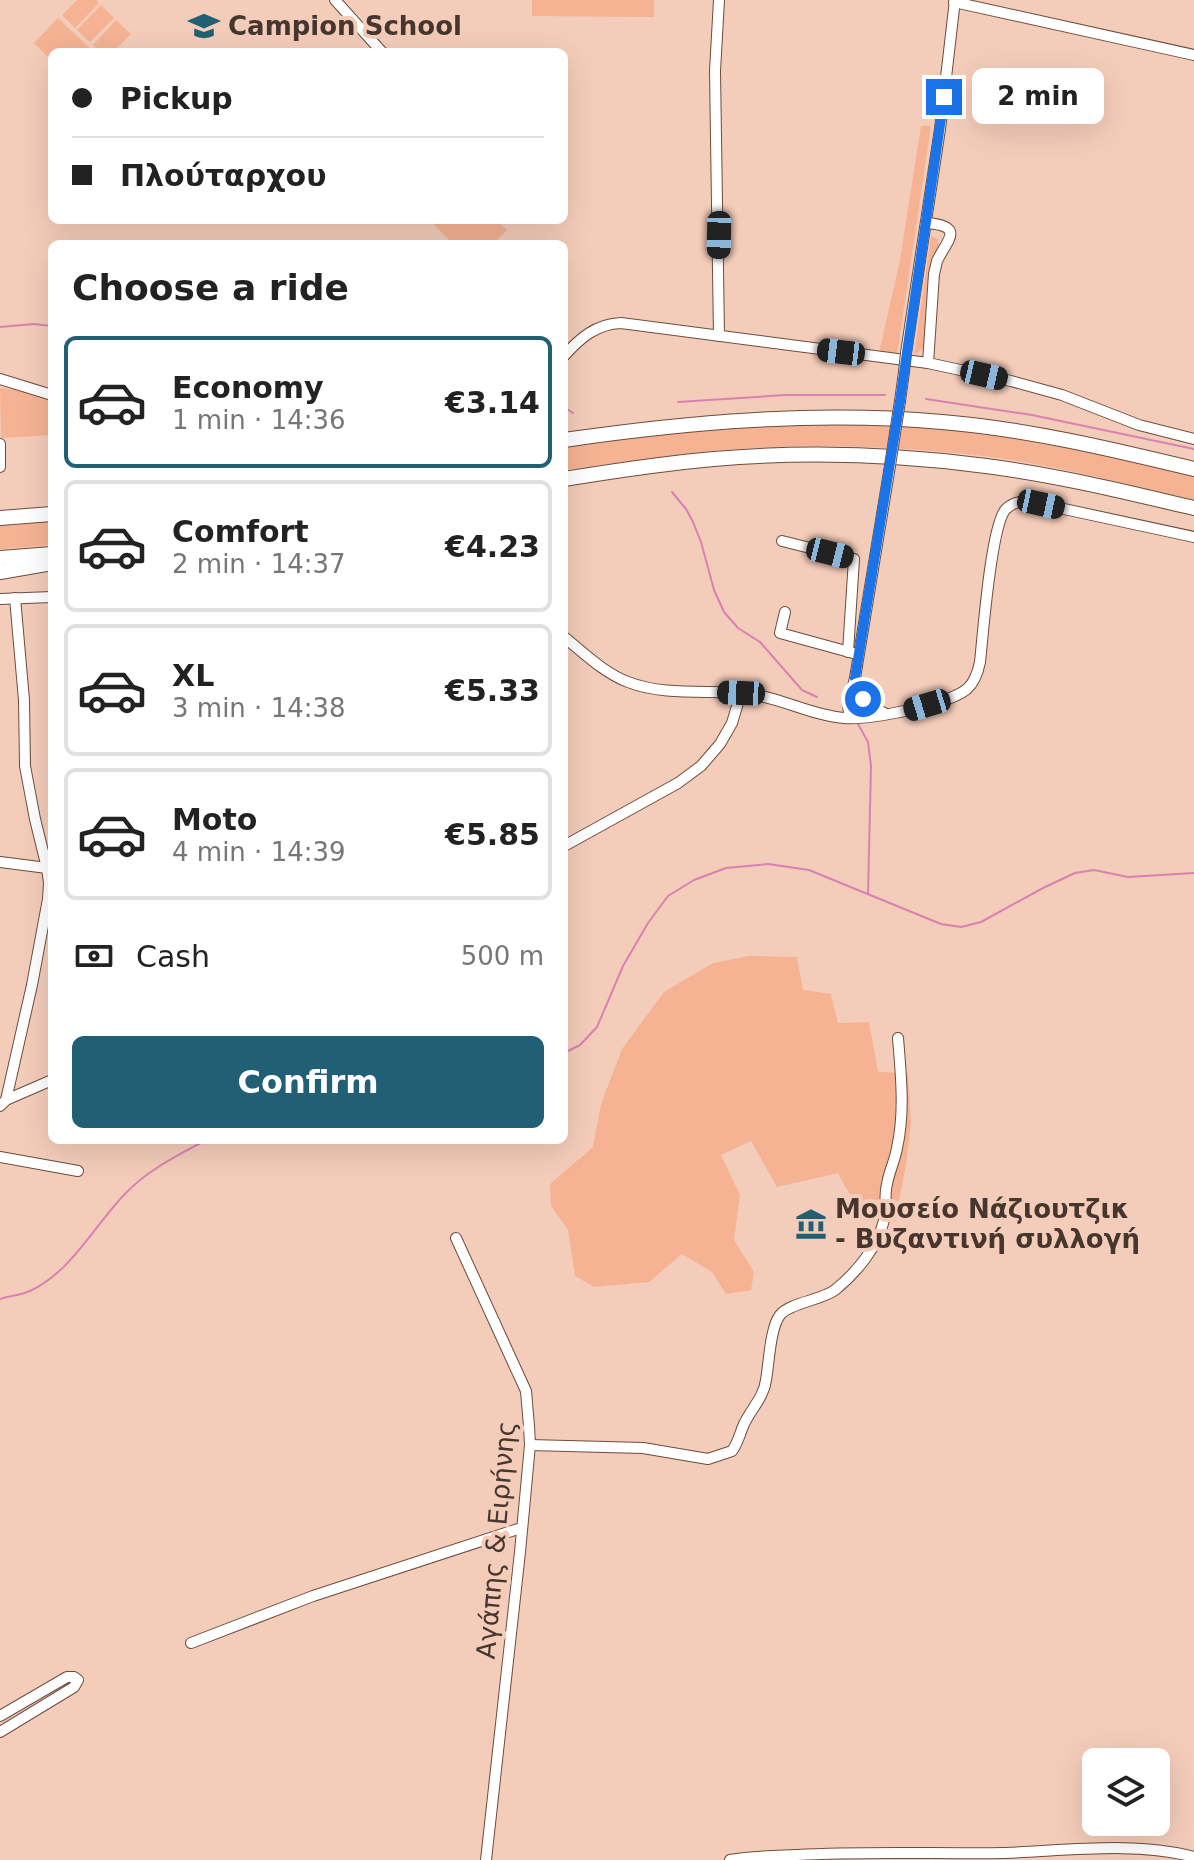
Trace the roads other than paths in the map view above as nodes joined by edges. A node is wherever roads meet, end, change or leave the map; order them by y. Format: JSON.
{"nodes":[{"id":1,"x":335,"y":0,"type":"edge"},
{"id":2,"x":719,"y":0,"type":"edge"},
{"id":3,"x":954,"y":1,"type":"edge"},
{"id":4,"x":378,"y":48,"type":"edge"},
{"id":5,"x":1194,"y":55,"type":"edge"},
{"id":6,"x":926,"y":223,"type":"junction"},
{"id":7,"x":719,"y":336,"type":"junction"},
{"id":8,"x":568,"y":352,"type":"edge"},
{"id":9,"x":928,"y":363,"type":"junction"},
{"id":10,"x":0,"y":379,"type":"edge"},
{"id":11,"x":48,"y":394,"type":"edge"},
{"id":12,"x":568,"y":439,"type":"edge"},
{"id":13,"x":1194,"y":439,"type":"edge"},
{"id":14,"x":0,"y":444,"type":"edge"},
{"id":15,"x":0,"y":467,"type":"edge"},
{"id":16,"x":1194,"y":469,"type":"edge"},
{"id":17,"x":568,"y":478,"type":"edge"},
{"id":18,"x":1194,"y":508,"type":"edge"},
{"id":19,"x":48,"y":514,"type":"edge"},
{"id":20,"x":0,"y":518,"type":"edge"},
{"id":21,"x":1194,"y":537,"type":"edge"},
{"id":22,"x":782,"y":541,"type":"dead end"},
{"id":23,"x":48,"y":554,"type":"edge"},
{"id":24,"x":0,"y":558,"type":"edge"},
{"id":25,"x":48,"y":564,"type":"edge"},
{"id":26,"x":0,"y":572,"type":"edge"},
{"id":27,"x":48,"y":597,"type":"edge"},
{"id":28,"x":15,"y":598,"type":"junction"},
{"id":29,"x":0,"y":599,"type":"edge"},
{"id":30,"x":785,"y":612,"type":"dead end"},
{"id":31,"x":568,"y":640,"type":"edge"},
{"id":32,"x":853,"y":654,"type":"junction"},
{"id":33,"x":741,"y":693,"type":"junction"},
{"id":34,"x":855,"y":694,"type":"junction"},
{"id":35,"x":823,"y":714,"type":"junction"},
{"id":36,"x":888,"y":714,"type":"junction"},
{"id":37,"x":850,"y":718,"type":"junction"},
{"id":38,"x":568,"y":844,"type":"edge"},
{"id":39,"x":0,"y":862,"type":"edge"},
{"id":40,"x":47,"y":868,"type":"junction"},
{"id":41,"x":898,"y":1038,"type":"dead end"},
{"id":42,"x":48,"y":1082,"type":"edge"},
{"id":43,"x":3,"y":1103,"type":"edge"},
{"id":44,"x":0,"y":1157,"type":"edge"},
{"id":45,"x":78,"y":1171,"type":"dead end"},
{"id":46,"x":456,"y":1238,"type":"dead end"},
{"id":47,"x":530,"y":1445,"type":"junction"},
{"id":48,"x":521,"y":1528,"type":"junction"},
{"id":49,"x":191,"y":1643,"type":"dead end"},
{"id":50,"x":0,"y":1716,"type":"edge"},
{"id":51,"x":0,"y":1732,"type":"edge"},
{"id":52,"x":1194,"y":1857,"type":"edge"},
{"id":53,"x":486,"y":1860,"type":"edge"},
{"id":54,"x":730,"y":1860,"type":"edge"}],
"edges":[{"from":1,"to":4,"type":"street"},
{"from":2,"to":7,"type":"street"},
{"from":3,"to":5,"type":"street"},
{"from":3,"to":6,"type":"street"},
{"from":6,"to":9,"type":"street"},
{"from":6,"to":32,"type":"street","bridge":true},
{"from":7,"to":8,"type":"street"},
{"from":7,"to":9,"type":"street"},
{"from":9,"to":13,"type":"street"},
{"from":10,"to":11,"type":"street"},
{"from":12,"to":16,"type":"highway"},
{"from":14,"to":15,"type":"street"},
{"from":17,"to":18,"type":"highway"},
{"from":19,"to":20,"type":"highway"},
{"from":21,"to":36,"type":"street"},
{"from":22,"to":32,"type":"street"},
{"from":23,"to":24,"type":"highway"},
{"from":25,"to":26,"type":"highway"},
{"from":27,"to":28,"type":"street"},
{"from":28,"to":29,"type":"street"},
{"from":28,"to":40,"type":"street"},
{"from":30,"to":32,"type":"street"},
{"from":31,"to":33,"type":"street"},
{"from":32,"to":34,"type":"street"},
{"from":33,"to":35,"type":"street"},
{"from":33,"to":38,"type":"street"},
{"from":34,"to":35,"type":"street"},
{"from":34,"to":36,"type":"street"},
{"from":34,"to":37,"type":"street"},
{"from":35,"to":37,"type":"street"},
{"from":36,"to":37,"type":"street"},
{"from":39,"to":40,"type":"street"},
{"from":40,"to":43,"type":"street"},
{"from":41,"to":47,"type":"street"},
{"from":42,"to":43,"type":"street"},
{"from":44,"to":45,"type":"street"},
{"from":46,"to":47,"type":"street","name":"Αγάπης & Ειρήνης"},
{"from":47,"to":48,"type":"street","name":"Αγάπης & Ειρήνης"},
{"from":48,"to":49,"type":"street"},
{"from":48,"to":53,"type":"street","name":"Αγάπης & Ειρήνης"},
{"from":50,"to":51,"type":"street"},
{"from":52,"to":54,"type":"street"}]}
